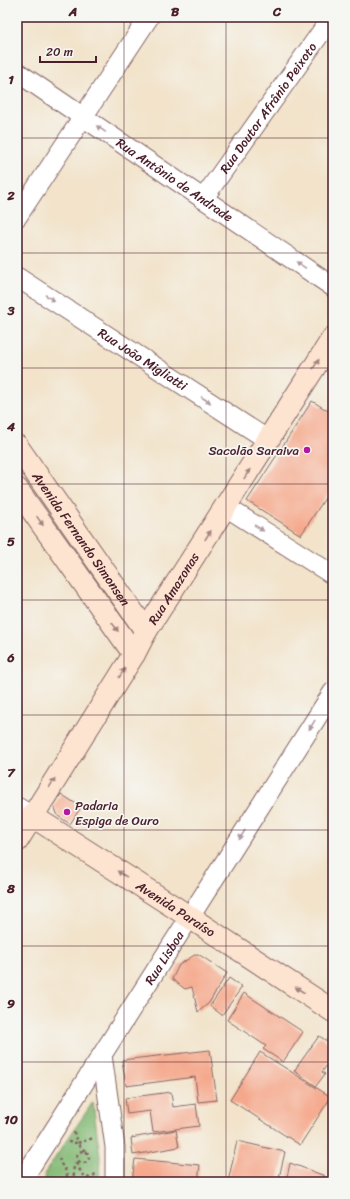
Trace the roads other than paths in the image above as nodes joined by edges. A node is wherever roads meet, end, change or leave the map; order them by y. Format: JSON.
{"nodes":[{"id":1,"x":149,"y":17,"type":"edge"},
{"id":2,"x":332,"y":17,"type":"edge"},
{"id":3,"x":17,"y":72,"type":"edge"},
{"id":4,"x":83,"y":116,"type":"junction"},
{"id":5,"x":203,"y":199,"type":"junction"},
{"id":6,"x":17,"y":217,"type":"edge"},
{"id":7,"x":17,"y":277,"type":"edge"},
{"id":8,"x":333,"y":287,"type":"edge"},
{"id":9,"x":333,"y":338,"type":"edge"},
{"id":10,"x":268,"y":440,"type":"junction"},
{"id":11,"x":17,"y":446,"type":"edge"},
{"id":12,"x":17,"y":489,"type":"edge"},
{"id":13,"x":226,"y":507,"type":"junction"},
{"id":14,"x":333,"y":575,"type":"edge"},
{"id":15,"x":146,"y":631,"type":"junction"},
{"id":16,"x":134,"y":654,"type":"junction"},
{"id":17,"x":333,"y":692,"type":"edge"},
{"id":18,"x":24,"y":812,"type":"edge"},
{"id":19,"x":17,"y":841,"type":"edge"},
{"id":20,"x":190,"y":917,"type":"junction"},
{"id":21,"x":333,"y":1011,"type":"edge"},
{"id":22,"x":102,"y":1055,"type":"junction"},
{"id":23,"x":20,"y":1182,"type":"edge"},
{"id":24,"x":115,"y":1182,"type":"edge"}],
"edges":[{"from":1,"to":4,"type":"street"},
{"from":2,"to":5,"type":"street","name":"Rua Doutor Afrânio Peixoto"},
{"from":3,"to":4,"type":"street","name":"Rua Antônio de Andrade"},
{"from":5,"to":4,"type":"street","name":"Rua Antônio de Andrade","one_way":true},
{"from":4,"to":6,"type":"street"},
{"from":8,"to":5,"type":"street","name":"Rua Antônio de Andrade","one_way":true},
{"from":7,"to":10,"type":"street","name":"Rua João Migliatti","one_way":true},
{"from":10,"to":9,"type":"main road","name":"Rua Amazonas","one_way":true},
{"from":13,"to":10,"type":"main road","name":"Rua Amazonas","one_way":true},
{"from":11,"to":15,"type":"main road","name":"Avenida Fernando Simonsen"},
{"from":12,"to":16,"type":"main road","name":"Avenida Fernando Simonsen","one_way":true},
{"from":13,"to":14,"type":"street","one_way":true},
{"from":15,"to":13,"type":"main road","name":"Rua Amazonas","one_way":true},
{"from":15,"to":16,"type":"main road","name":"Rua Amazonas"},
{"from":18,"to":16,"type":"main road","name":"Rua Amazonas","one_way":true},
{"from":17,"to":20,"type":"street","name":"Rua Lisboa","one_way":true},
{"from":18,"to":19,"type":"main road","name":"Rua Amazonas"},
{"from":20,"to":18,"type":"main road","name":"Avenida Paraíso","one_way":true},
{"from":21,"to":20,"type":"main road","name":"Avenida Paraíso","one_way":true},
{"from":20,"to":22,"type":"street","name":"Rua Lisboa"},
{"from":22,"to":23,"type":"street","name":"Rua Lisboa"},
{"from":22,"to":24,"type":"street"}]}
